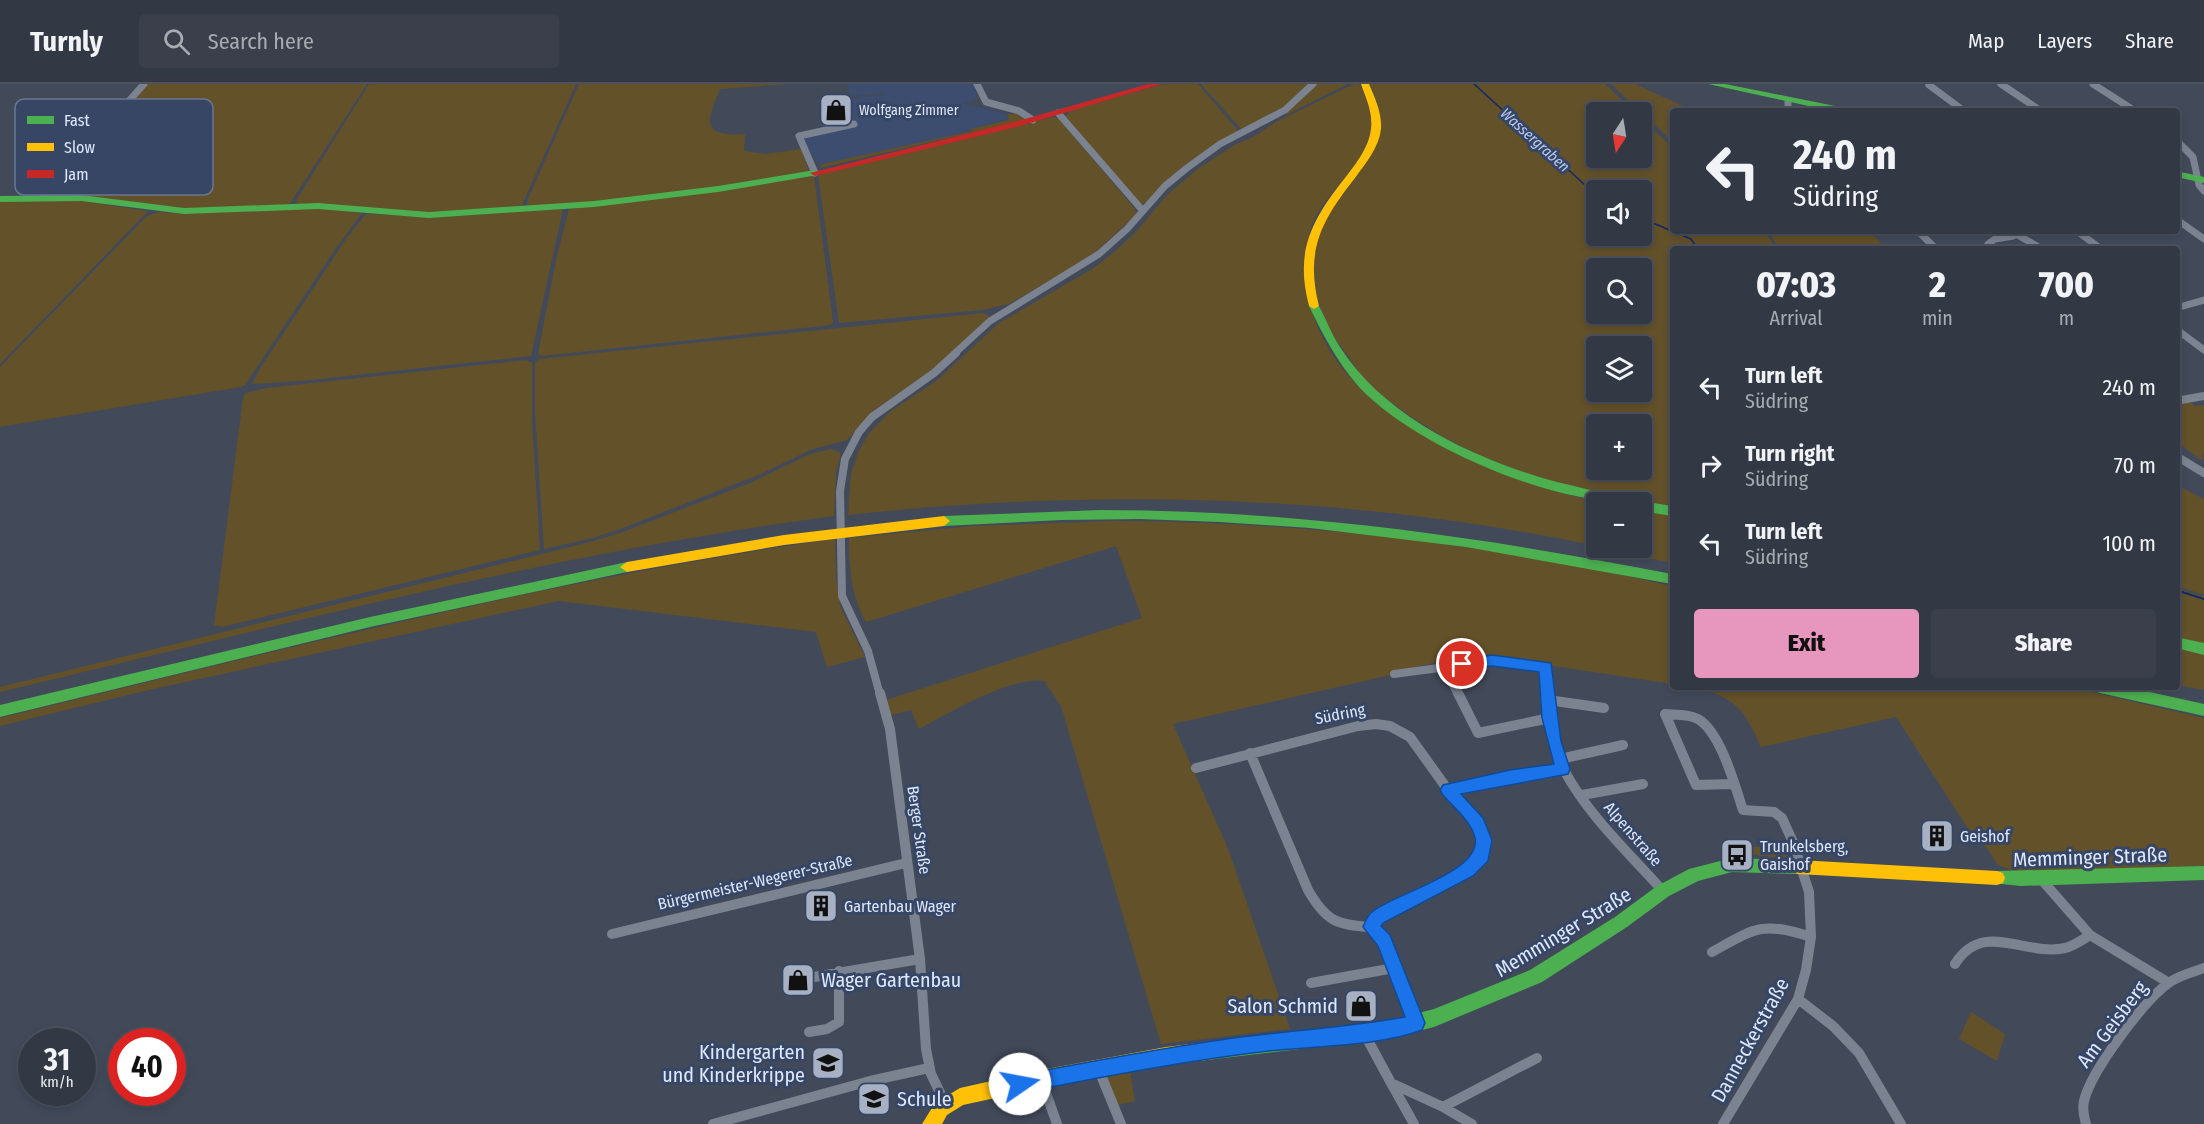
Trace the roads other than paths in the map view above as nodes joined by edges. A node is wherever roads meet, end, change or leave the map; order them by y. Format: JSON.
{"nodes":[{"id":1,"x":144,"y":84,"type":"edge"},
{"id":2,"x":977,"y":84,"type":"edge"},
{"id":3,"x":1158,"y":84,"type":"edge"},
{"id":4,"x":1313,"y":84,"type":"edge"},
{"id":5,"x":1365,"y":84,"type":"edge"},
{"id":6,"x":1712,"y":84,"type":"edge"},
{"id":7,"x":2001,"y":84,"type":"edge"},
{"id":8,"x":2093,"y":84,"type":"edge"},
{"id":9,"x":1929,"y":85,"type":"edge"},
{"id":10,"x":131,"y":99,"type":"edge"},
{"id":11,"x":1788,"y":106,"type":"edge"},
{"id":12,"x":1811,"y":108,"type":"edge"},
{"id":13,"x":1960,"y":108,"type":"edge"},
{"id":14,"x":2037,"y":108,"type":"edge"},
{"id":15,"x":2130,"y":108,"type":"edge"},
{"id":16,"x":1058,"y":113,"type":"junction"},
{"id":17,"x":1033,"y":120,"type":"junction"},
{"id":18,"x":854,"y":124,"type":"dead end"},
{"id":19,"x":2180,"y":144,"type":"edge"},
{"id":20,"x":815,"y":173,"type":"junction"},
{"id":21,"x":2180,"y":175,"type":"edge"},
{"id":22,"x":2202,"y":183,"type":"edge"},
{"id":23,"x":44,"y":197,"type":"joint"},
{"id":24,"x":0,"y":199,"type":"edge"},
{"id":25,"x":1143,"y":211,"type":"junction"},
{"id":26,"x":2180,"y":222,"type":"edge"},
{"id":27,"x":1921,"y":234,"type":"edge"},
{"id":28,"x":2012,"y":234,"type":"edge"},
{"id":29,"x":2016,"y":234,"type":"edge"},
{"id":30,"x":2082,"y":234,"type":"edge"},
{"id":31,"x":2204,"y":239,"type":"edge"},
{"id":32,"x":1988,"y":244,"type":"dead end"},
{"id":33,"x":1933,"y":246,"type":"edge"},
{"id":34,"x":2037,"y":246,"type":"edge"},
{"id":35,"x":2097,"y":246,"type":"edge"},
{"id":36,"x":2204,"y":300,"type":"edge"},
{"id":37,"x":2180,"y":307,"type":"edge"},
{"id":38,"x":2180,"y":332,"type":"edge"},
{"id":39,"x":2204,"y":350,"type":"edge"},
{"id":40,"x":2204,"y":396,"type":"edge"},
{"id":41,"x":2180,"y":400,"type":"edge"},
{"id":42,"x":2180,"y":458,"type":"edge"},
{"id":43,"x":2204,"y":473,"type":"edge"},
{"id":44,"x":1586,"y":495,"type":"edge"},
{"id":45,"x":1652,"y":508,"type":"edge"},
{"id":46,"x":1670,"y":511,"type":"edge"},
{"id":47,"x":1670,"y":570,"type":"edge"},
{"id":48,"x":1670,"y":579,"type":"edge"},
{"id":49,"x":2180,"y":643,"type":"edge"},
{"id":50,"x":2204,"y":649,"type":"edge"},
{"id":51,"x":1444,"y":667,"type":"junction"},
{"id":52,"x":1394,"y":674,"type":"dead end"},
{"id":53,"x":2114,"y":690,"type":"edge"},
{"id":54,"x":2162,"y":690,"type":"edge"},
{"id":55,"x":2204,"y":699,"type":"edge"},
{"id":56,"x":0,"y":700,"type":"edge"},
{"id":57,"x":1548,"y":700,"type":"junction"},
{"id":58,"x":1604,"y":708,"type":"dead end"},
{"id":59,"x":2204,"y":710,"type":"edge"},
{"id":60,"x":0,"y":711,"type":"edge"},
{"id":61,"x":1550,"y":718,"type":"junction"},
{"id":62,"x":1623,"y":745,"type":"dead end"},
{"id":63,"x":1250,"y":753,"type":"junction"},
{"id":64,"x":1561,"y":764,"type":"junction"},
{"id":65,"x":1196,"y":768,"type":"dead end"},
{"id":66,"x":1643,"y":784,"type":"dead end"},
{"id":67,"x":1733,"y":784,"type":"junction"},
{"id":68,"x":1448,"y":790,"type":"junction"},
{"id":69,"x":1582,"y":795,"type":"junction"},
{"id":70,"x":906,"y":863,"type":"junction"},
{"id":71,"x":1801,"y":866,"type":"junction"},
{"id":72,"x":2204,"y":873,"type":"edge"},
{"id":73,"x":2041,"y":879,"type":"junction"},
{"id":74,"x":1664,"y":891,"type":"junction"},
{"id":75,"x":1371,"y":927,"type":"junction"},
{"id":76,"x":612,"y":934,"type":"dead end"},
{"id":77,"x":2090,"y":936,"type":"junction"},
{"id":78,"x":1811,"y":937,"type":"junction"},
{"id":79,"x":1712,"y":952,"type":"dead end"},
{"id":80,"x":920,"y":959,"type":"junction"},
{"id":81,"x":1955,"y":964,"type":"dead end"},
{"id":82,"x":1394,"y":968,"type":"junction"},
{"id":83,"x":2204,"y":968,"type":"edge"},
{"id":84,"x":839,"y":971,"type":"junction"},
{"id":85,"x":808,"y":978,"type":"dead end"},
{"id":86,"x":1311,"y":983,"type":"dead end"},
{"id":87,"x":2169,"y":983,"type":"junction"},
{"id":88,"x":1798,"y":999,"type":"junction"},
{"id":89,"x":1416,"y":1023,"type":"junction"},
{"id":90,"x":809,"y":1032,"type":"dead end"},
{"id":91,"x":1364,"y":1033,"type":"junction"},
{"id":92,"x":1537,"y":1058,"type":"dead end"},
{"id":93,"x":929,"y":1068,"type":"junction"},
{"id":94,"x":1098,"y":1068,"type":"junction"},
{"id":95,"x":1041,"y":1079,"type":"junction"},
{"id":96,"x":1391,"y":1083,"type":"junction"},
{"id":97,"x":946,"y":1105,"type":"junction"},
{"id":98,"x":1443,"y":1107,"type":"junction"},
{"id":99,"x":712,"y":1124,"type":"edge"},
{"id":100,"x":930,"y":1124,"type":"edge"},
{"id":101,"x":1057,"y":1124,"type":"edge"},
{"id":102,"x":1121,"y":1124,"type":"edge"},
{"id":103,"x":1414,"y":1124,"type":"edge"},
{"id":104,"x":1472,"y":1124,"type":"edge"},
{"id":105,"x":1723,"y":1124,"type":"edge"},
{"id":106,"x":1901,"y":1124,"type":"edge"},
{"id":107,"x":2086,"y":1124,"type":"edge"}],
"edges":[{"from":1,"to":10,"type":"street"},
{"from":2,"to":17,"type":"street"},
{"from":3,"to":16,"type":"main road"},
{"from":4,"to":25,"type":"street","name":"Berger Straße"},
{"from":5,"to":44,"type":"main road"},
{"from":6,"to":11,"type":"main road"},
{"from":7,"to":14,"type":"street"},
{"from":8,"to":15,"type":"street"},
{"from":9,"to":13,"type":"street"},
{"from":11,"to":12,"type":"main road"},
{"from":16,"to":17,"type":"main road"},
{"from":16,"to":25,"type":"street"},
{"from":17,"to":20,"type":"main road"},
{"from":18,"to":20,"type":"street"},
{"from":19,"to":22,"type":"street"},
{"from":20,"to":23,"type":"main road"},
{"from":21,"to":22,"type":"main road"},
{"from":23,"to":24,"type":"main road"},
{"from":25,"to":70,"type":"street","name":"Berger Straße"},
{"from":26,"to":31,"type":"street"},
{"from":27,"to":33,"type":"street"},
{"from":28,"to":32,"type":"street"},
{"from":29,"to":34,"type":"street"},
{"from":30,"to":35,"type":"street"},
{"from":36,"to":37,"type":"street"},
{"from":38,"to":39,"type":"street"},
{"from":40,"to":41,"type":"street"},
{"from":42,"to":43,"type":"street"},
{"from":45,"to":46,"type":"main road"},
{"from":47,"to":56,"type":"main road"},
{"from":48,"to":60,"type":"main road"},
{"from":49,"to":50,"type":"main road"},
{"from":51,"to":52,"type":"street","name":"Alpenstraße"},
{"from":51,"to":57,"type":"street","name":"Alpenstraße"},
{"from":51,"to":61,"type":"street"},
{"from":53,"to":59,"type":"main road"},
{"from":54,"to":55,"type":"main road"},
{"from":57,"to":58,"type":"street"},
{"from":57,"to":61,"type":"street","name":"Alpenstraße"},
{"from":61,"to":64,"type":"street","name":"Alpenstraße"},
{"from":62,"to":64,"type":"street"},
{"from":63,"to":65,"type":"street","name":"Südring"},
{"from":63,"to":68,"type":"street","name":"Südring"},
{"from":63,"to":75,"type":"street"},
{"from":64,"to":68,"type":"street"},
{"from":64,"to":69,"type":"street","name":"Alpenstraße"},
{"from":66,"to":69,"type":"street","name":"Alpenstraße"},
{"from":67,"to":67,"type":"street"},
{"from":67,"to":71,"type":"street","name":"Danneckerstraße"},
{"from":68,"to":75,"type":"street","name":"Südring"},
{"from":69,"to":74,"type":"street","name":"Alpenstraße"},
{"from":70,"to":76,"type":"street","name":"Bürgermeister-Wegerer-Straße"},
{"from":70,"to":80,"type":"street","name":"Berger Straße"},
{"from":71,"to":73,"type":"main road","name":"Memminger Straße"},
{"from":71,"to":74,"type":"main road","name":"Memminger Straße"},
{"from":71,"to":78,"type":"street","name":"Danneckerstraße"},
{"from":72,"to":73,"type":"main road","name":"Memminger Straße"},
{"from":73,"to":77,"type":"street","name":"Am Geisberg"},
{"from":74,"to":89,"type":"main road","name":"Memminger Straße"},
{"from":75,"to":82,"type":"street"},
{"from":77,"to":81,"type":"street"},
{"from":77,"to":87,"type":"street","name":"Am Geisberg"},
{"from":78,"to":79,"type":"street"},
{"from":78,"to":88,"type":"street","name":"Danneckerstraße"},
{"from":80,"to":84,"type":"street"},
{"from":80,"to":93,"type":"street","name":"Berger Straße"},
{"from":82,"to":86,"type":"street"},
{"from":82,"to":89,"type":"street"},
{"from":83,"to":87,"type":"street","name":"Am Geisberg"},
{"from":84,"to":85,"type":"street"},
{"from":84,"to":90,"type":"street"},
{"from":87,"to":107,"type":"street","name":"Am Geisberg"},
{"from":88,"to":105,"type":"street","name":"Danneckerstraße"},
{"from":88,"to":106,"type":"street"},
{"from":89,"to":91,"type":"main road","name":"Memminger Straße"},
{"from":91,"to":94,"type":"main road","name":"Memminger Straße"},
{"from":91,"to":96,"type":"street"},
{"from":92,"to":98,"type":"street"},
{"from":93,"to":97,"type":"street","name":"Berger Straße"},
{"from":93,"to":99,"type":"street"},
{"from":94,"to":95,"type":"main road","name":"Memminger Straße"},
{"from":94,"to":102,"type":"street"},
{"from":95,"to":97,"type":"main road","name":"Memminger Straße"},
{"from":95,"to":101,"type":"street"},
{"from":96,"to":98,"type":"street"},
{"from":96,"to":103,"type":"street"},
{"from":97,"to":100,"type":"main road"},
{"from":98,"to":104,"type":"street"}]}
